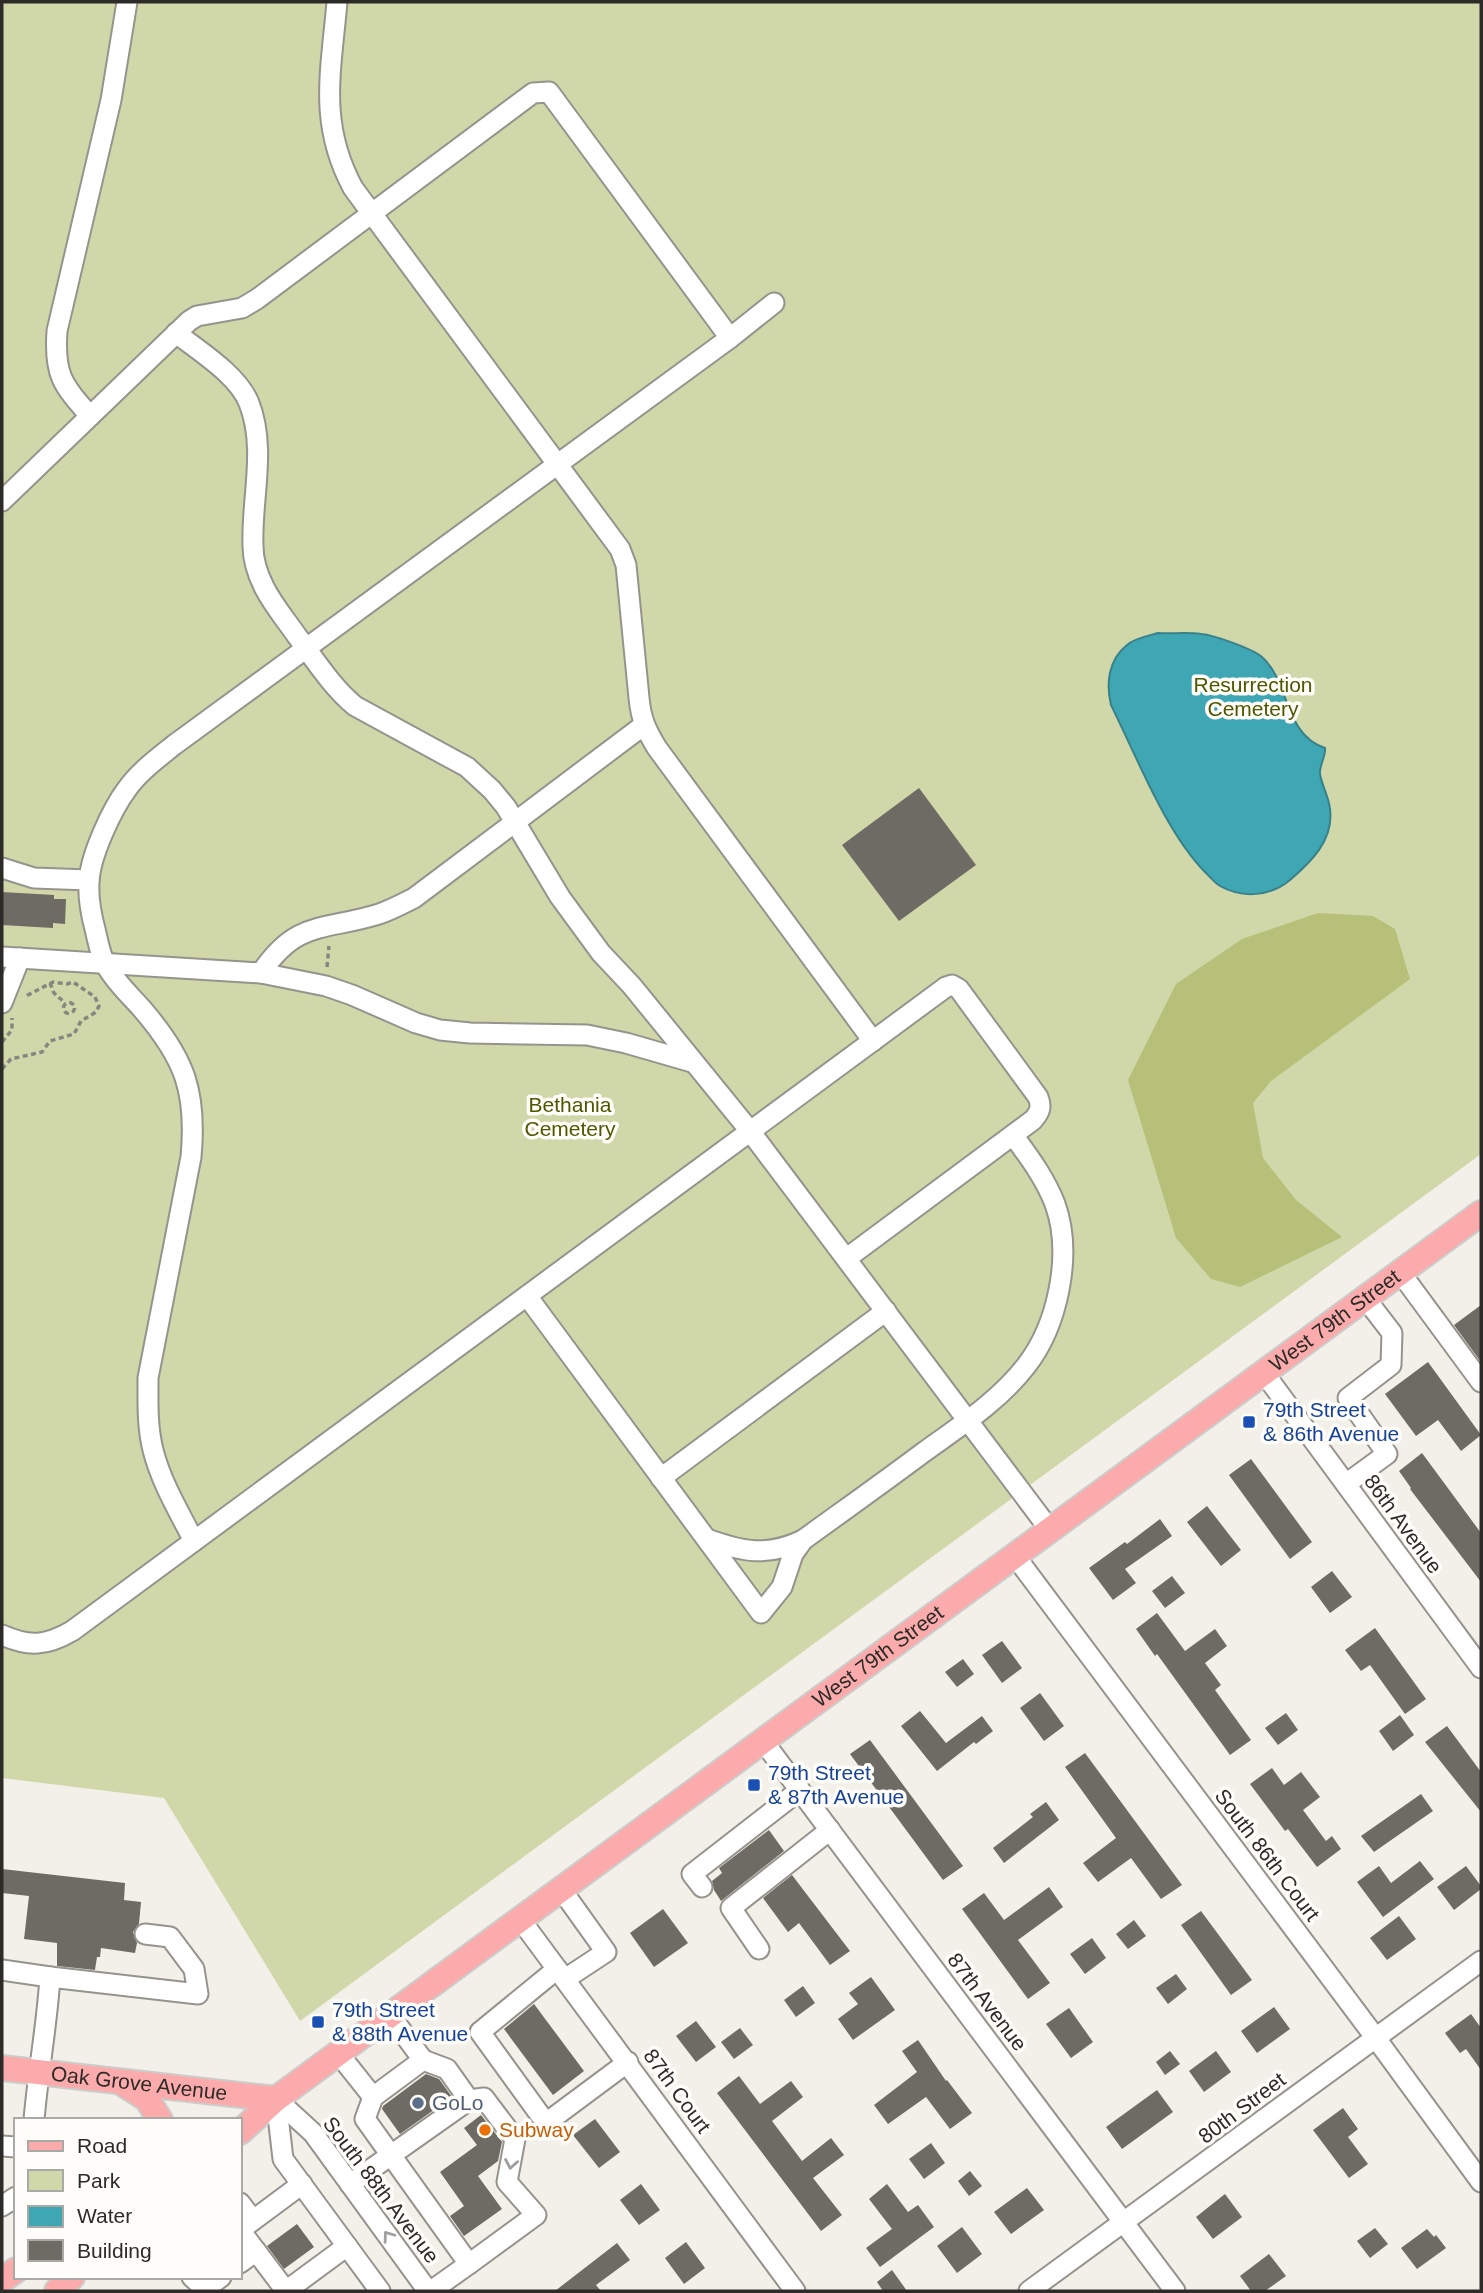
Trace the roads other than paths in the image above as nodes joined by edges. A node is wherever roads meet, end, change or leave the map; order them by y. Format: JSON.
{"nodes":[{"id":1,"x":127,"y":2,"type":"edge"},
{"id":2,"x":337,"y":2,"type":"edge"},
{"id":3,"x":372,"y":213,"type":"junction"},
{"id":4,"x":774,"y":303,"type":"dead end"},
{"id":5,"x":176,"y":333,"type":"junction"},
{"id":6,"x":730,"y":338,"type":"junction"},
{"id":7,"x":90,"y":416,"type":"junction"},
{"id":8,"x":558,"y":464,"type":"junction"},
{"id":9,"x":2,"y":501,"type":"edge"},
{"id":10,"x":306,"y":648,"type":"junction"},
{"id":11,"x":644,"y":725,"type":"junction"},
{"id":12,"x":514,"y":822,"type":"junction"},
{"id":13,"x":2,"y":868,"type":"edge"},
{"id":14,"x":89,"y":880,"type":"junction"},
{"id":15,"x":11,"y":958,"type":"edge"},
{"id":16,"x":105,"y":964,"type":"junction"},
{"id":17,"x":261,"y":973,"type":"junction"},
{"id":18,"x":12,"y":1004,"type":"edge"},
{"id":19,"x":873,"y":1041,"type":"junction"},
{"id":20,"x":692,"y":1062,"type":"junction"},
{"id":21,"x":750,"y":1131,"type":"junction"},
{"id":22,"x":1013,"y":1135,"type":"junction"},
{"id":23,"x":1481,"y":1213,"type":"edge"},
{"id":24,"x":847,"y":1258,"type":"junction"},
{"id":25,"x":1400,"y":1272,"type":"junction"},
{"id":26,"x":527,"y":1296,"type":"junction"},
{"id":27,"x":1365,"y":1298,"type":"junction"},
{"id":28,"x":886,"y":1311,"type":"junction"},
{"id":29,"x":1264,"y":1373,"type":"junction"},
{"id":30,"x":1481,"y":1382,"type":"edge"},
{"id":31,"x":968,"y":1421,"type":"junction"},
{"id":32,"x":661,"y":1478,"type":"junction"},
{"id":33,"x":1346,"y":1484,"type":"junction"},
{"id":34,"x":1050,"y":1530,"type":"junction"},
{"id":35,"x":707,"y":1539,"type":"junction"},
{"id":36,"x":803,"y":1540,"type":"junction"},
{"id":37,"x":194,"y":1541,"type":"junction"},
{"id":38,"x":1015,"y":1556,"type":"junction"},
{"id":39,"x":2,"y":1635,"type":"edge"},
{"id":40,"x":1481,"y":1668,"type":"edge"},
{"id":41,"x":763,"y":1741,"type":"junction"},
{"id":42,"x":800,"y":1790,"type":"junction"},
{"id":43,"x":830,"y":1830,"type":"junction"},
{"id":44,"x":702,"y":1886,"type":"dead end"},
{"id":45,"x":561,"y":1889,"type":"junction"},
{"id":46,"x":520,"y":1919,"type":"junction"},
{"id":47,"x":145,"y":1934,"type":"dead end"},
{"id":48,"x":759,"y":1949,"type":"dead end"},
{"id":49,"x":1481,"y":1961,"type":"edge"},
{"id":50,"x":2,"y":1970,"type":"edge"},
{"id":51,"x":561,"y":1974,"type":"junction"},
{"id":52,"x":50,"y":1977,"type":"junction"},
{"id":53,"x":390,"y":2015,"type":"junction"},
{"id":54,"x":1375,"y":2037,"type":"junction"},
{"id":55,"x":338,"y":2053,"type":"junction"},
{"id":56,"x":423,"y":2060,"type":"junction"},
{"id":57,"x":628,"y":2063,"type":"junction"},
{"id":58,"x":2,"y":2068,"type":"edge"},
{"id":59,"x":38,"y":2072,"type":"junction"},
{"id":60,"x":118,"y":2081,"type":"junction"},
{"id":61,"x":373,"y":2097,"type":"junction"},
{"id":62,"x":276,"y":2099,"type":"junction"},
{"id":63,"x":468,"y":2100,"type":"junction"},
{"id":64,"x":34,"y":2118,"type":"edge"},
{"id":65,"x":159,"y":2118,"type":"edge"},
{"id":66,"x":234,"y":2118,"type":"edge"},
{"id":67,"x":242,"y":2130,"type":"edge"},
{"id":68,"x":391,"y":2155,"type":"junction"},
{"id":69,"x":1481,"y":2182,"type":"edge"},
{"id":70,"x":302,"y":2184,"type":"junction"},
{"id":71,"x":351,"y":2184,"type":"junction"},
{"id":72,"x":242,"y":2206,"type":"edge"},
{"id":73,"x":253,"y":2220,"type":"junction"},
{"id":74,"x":1124,"y":2223,"type":"junction"},
{"id":75,"x":242,"y":2228,"type":"edge"},
{"id":76,"x":242,"y":2233,"type":"edge"},
{"id":77,"x":347,"y":2246,"type":"junction"},
{"id":78,"x":256,"y":2251,"type":"junction"},
{"id":79,"x":242,"y":2262,"type":"edge"},
{"id":80,"x":469,"y":2264,"type":"junction"},
{"id":81,"x":70,"y":2279,"type":"edge"},
{"id":82,"x":194,"y":2279,"type":"edge"},
{"id":83,"x":218,"y":2279,"type":"edge"},
{"id":84,"x":57,"y":2291,"type":"edge"},
{"id":85,"x":380,"y":2291,"type":"edge"},
{"id":86,"x":429,"y":2291,"type":"edge"},
{"id":87,"x":795,"y":2291,"type":"edge"},
{"id":88,"x":1029,"y":2291,"type":"edge"},
{"id":89,"x":1175,"y":2291,"type":"edge"}],
"edges":[{"from":1,"to":7,"type":"street"},
{"from":2,"to":3,"type":"street"},
{"from":3,"to":5,"type":"street"},
{"from":3,"to":6,"type":"street"},
{"from":3,"to":8,"type":"street"},
{"from":4,"to":6,"type":"street"},
{"from":5,"to":7,"type":"street"},
{"from":5,"to":10,"type":"street"},
{"from":6,"to":8,"type":"street"},
{"from":7,"to":9,"type":"street"},
{"from":8,"to":10,"type":"street"},
{"from":8,"to":11,"type":"street"},
{"from":10,"to":12,"type":"street"},
{"from":10,"to":14,"type":"street"},
{"from":11,"to":12,"type":"street"},
{"from":11,"to":19,"type":"street"},
{"from":12,"to":17,"type":"street"},
{"from":12,"to":20,"type":"street"},
{"from":13,"to":14,"type":"street"},
{"from":14,"to":16,"type":"street"},
{"from":15,"to":16,"type":"street"},
{"from":15,"to":18,"type":"street"},
{"from":16,"to":17,"type":"street"},
{"from":16,"to":37,"type":"street"},
{"from":17,"to":20,"type":"street"},
{"from":19,"to":21,"type":"street"},
{"from":19,"to":22,"type":"street"},
{"from":20,"to":21,"type":"street"},
{"from":21,"to":24,"type":"street"},
{"from":21,"to":26,"type":"street"},
{"from":22,"to":24,"type":"street"},
{"from":22,"to":31,"type":"street"},
{"from":23,"to":25,"type":"main road","name":"West 79th Street"},
{"from":24,"to":28,"type":"street"},
{"from":25,"to":27,"type":"main road","name":"West 79th Street"},
{"from":25,"to":30,"type":"street"},
{"from":26,"to":32,"type":"street"},
{"from":26,"to":37,"type":"street"},
{"from":27,"to":29,"type":"main road","name":"West 79th Street"},
{"from":27,"to":33,"type":"street"},
{"from":28,"to":31,"type":"street"},
{"from":28,"to":32,"type":"street"},
{"from":29,"to":33,"type":"street","name":"86th Avenue"},
{"from":29,"to":34,"type":"main road","name":"West 79th Street"},
{"from":31,"to":34,"type":"street"},
{"from":31,"to":36,"type":"street"},
{"from":32,"to":35,"type":"street"},
{"from":33,"to":40,"type":"street","name":"86th Avenue"},
{"from":34,"to":38,"type":"main road","name":"West 79th Street"},
{"from":35,"to":36,"type":"street"},
{"from":35,"to":36,"type":"street"},
{"from":37,"to":39,"type":"street"},
{"from":38,"to":41,"type":"main road","name":"West 79th Street"},
{"from":38,"to":54,"type":"street","name":"South 86th Court"},
{"from":41,"to":42,"type":"street","name":"87th Avenue"},
{"from":41,"to":45,"type":"main road","name":"West 79th Street"},
{"from":42,"to":43,"type":"street","name":"87th Avenue"},
{"from":42,"to":44,"type":"street"},
{"from":43,"to":48,"type":"street"},
{"from":43,"to":74,"type":"street","name":"87th Avenue"},
{"from":45,"to":46,"type":"main road","name":"West 79th Street"},
{"from":45,"to":51,"type":"street"},
{"from":46,"to":51,"type":"street","name":"87th Court"},
{"from":46,"to":53,"type":"main road","name":"West 79th Street"},
{"from":47,"to":52,"type":"street"},
{"from":49,"to":54,"type":"street","name":"80th Street"},
{"from":50,"to":52,"type":"street"},
{"from":51,"to":57,"type":"street","name":"87th Court"},
{"from":51,"to":57,"type":"street"},
{"from":52,"to":59,"type":"street"},
{"from":53,"to":55,"type":"main road","name":"West 79th Street"},
{"from":53,"to":56,"type":"street"},
{"from":54,"to":69,"type":"street","name":"South 86th Court"},
{"from":54,"to":74,"type":"street","name":"80th Street"},
{"from":55,"to":61,"type":"street"},
{"from":55,"to":62,"type":"main road","name":"West 79th Street"},
{"from":56,"to":61,"type":"street"},
{"from":56,"to":63,"type":"street"},
{"from":57,"to":87,"type":"street","name":"87th Court"},
{"from":58,"to":59,"type":"main road","name":"Oak Grove Avenue"},
{"from":59,"to":60,"type":"main road","name":"Oak Grove Avenue"},
{"from":59,"to":64,"type":"street"},
{"from":60,"to":62,"type":"main road","name":"Oak Grove Avenue"},
{"from":60,"to":65,"type":"main road"},
{"from":61,"to":68,"type":"street"},
{"from":62,"to":66,"type":"main road"},
{"from":62,"to":67,"type":"main road"},
{"from":62,"to":70,"type":"street"},
{"from":62,"to":71,"type":"street","name":"South 88th Avenue"},
{"from":63,"to":68,"type":"street"},
{"from":63,"to":80,"type":"street","one_way":true},
{"from":68,"to":71,"type":"street"},
{"from":68,"to":80,"type":"street"},
{"from":70,"to":73,"type":"street"},
{"from":70,"to":77,"type":"street"},
{"from":86,"to":71,"type":"street","name":"South 88th Avenue","one_way":true},
{"from":72,"to":73,"type":"street"},
{"from":73,"to":75,"type":"street"},
{"from":74,"to":88,"type":"street","name":"80th Street"},
{"from":74,"to":89,"type":"street","name":"87th Avenue"},
{"from":76,"to":78,"type":"street"},
{"from":77,"to":78,"type":"street"},
{"from":77,"to":85,"type":"street"},
{"from":78,"to":79,"type":"street"},
{"from":80,"to":86,"type":"street"},
{"from":81,"to":84,"type":"main road"},
{"from":82,"to":83,"type":"street"}]}
